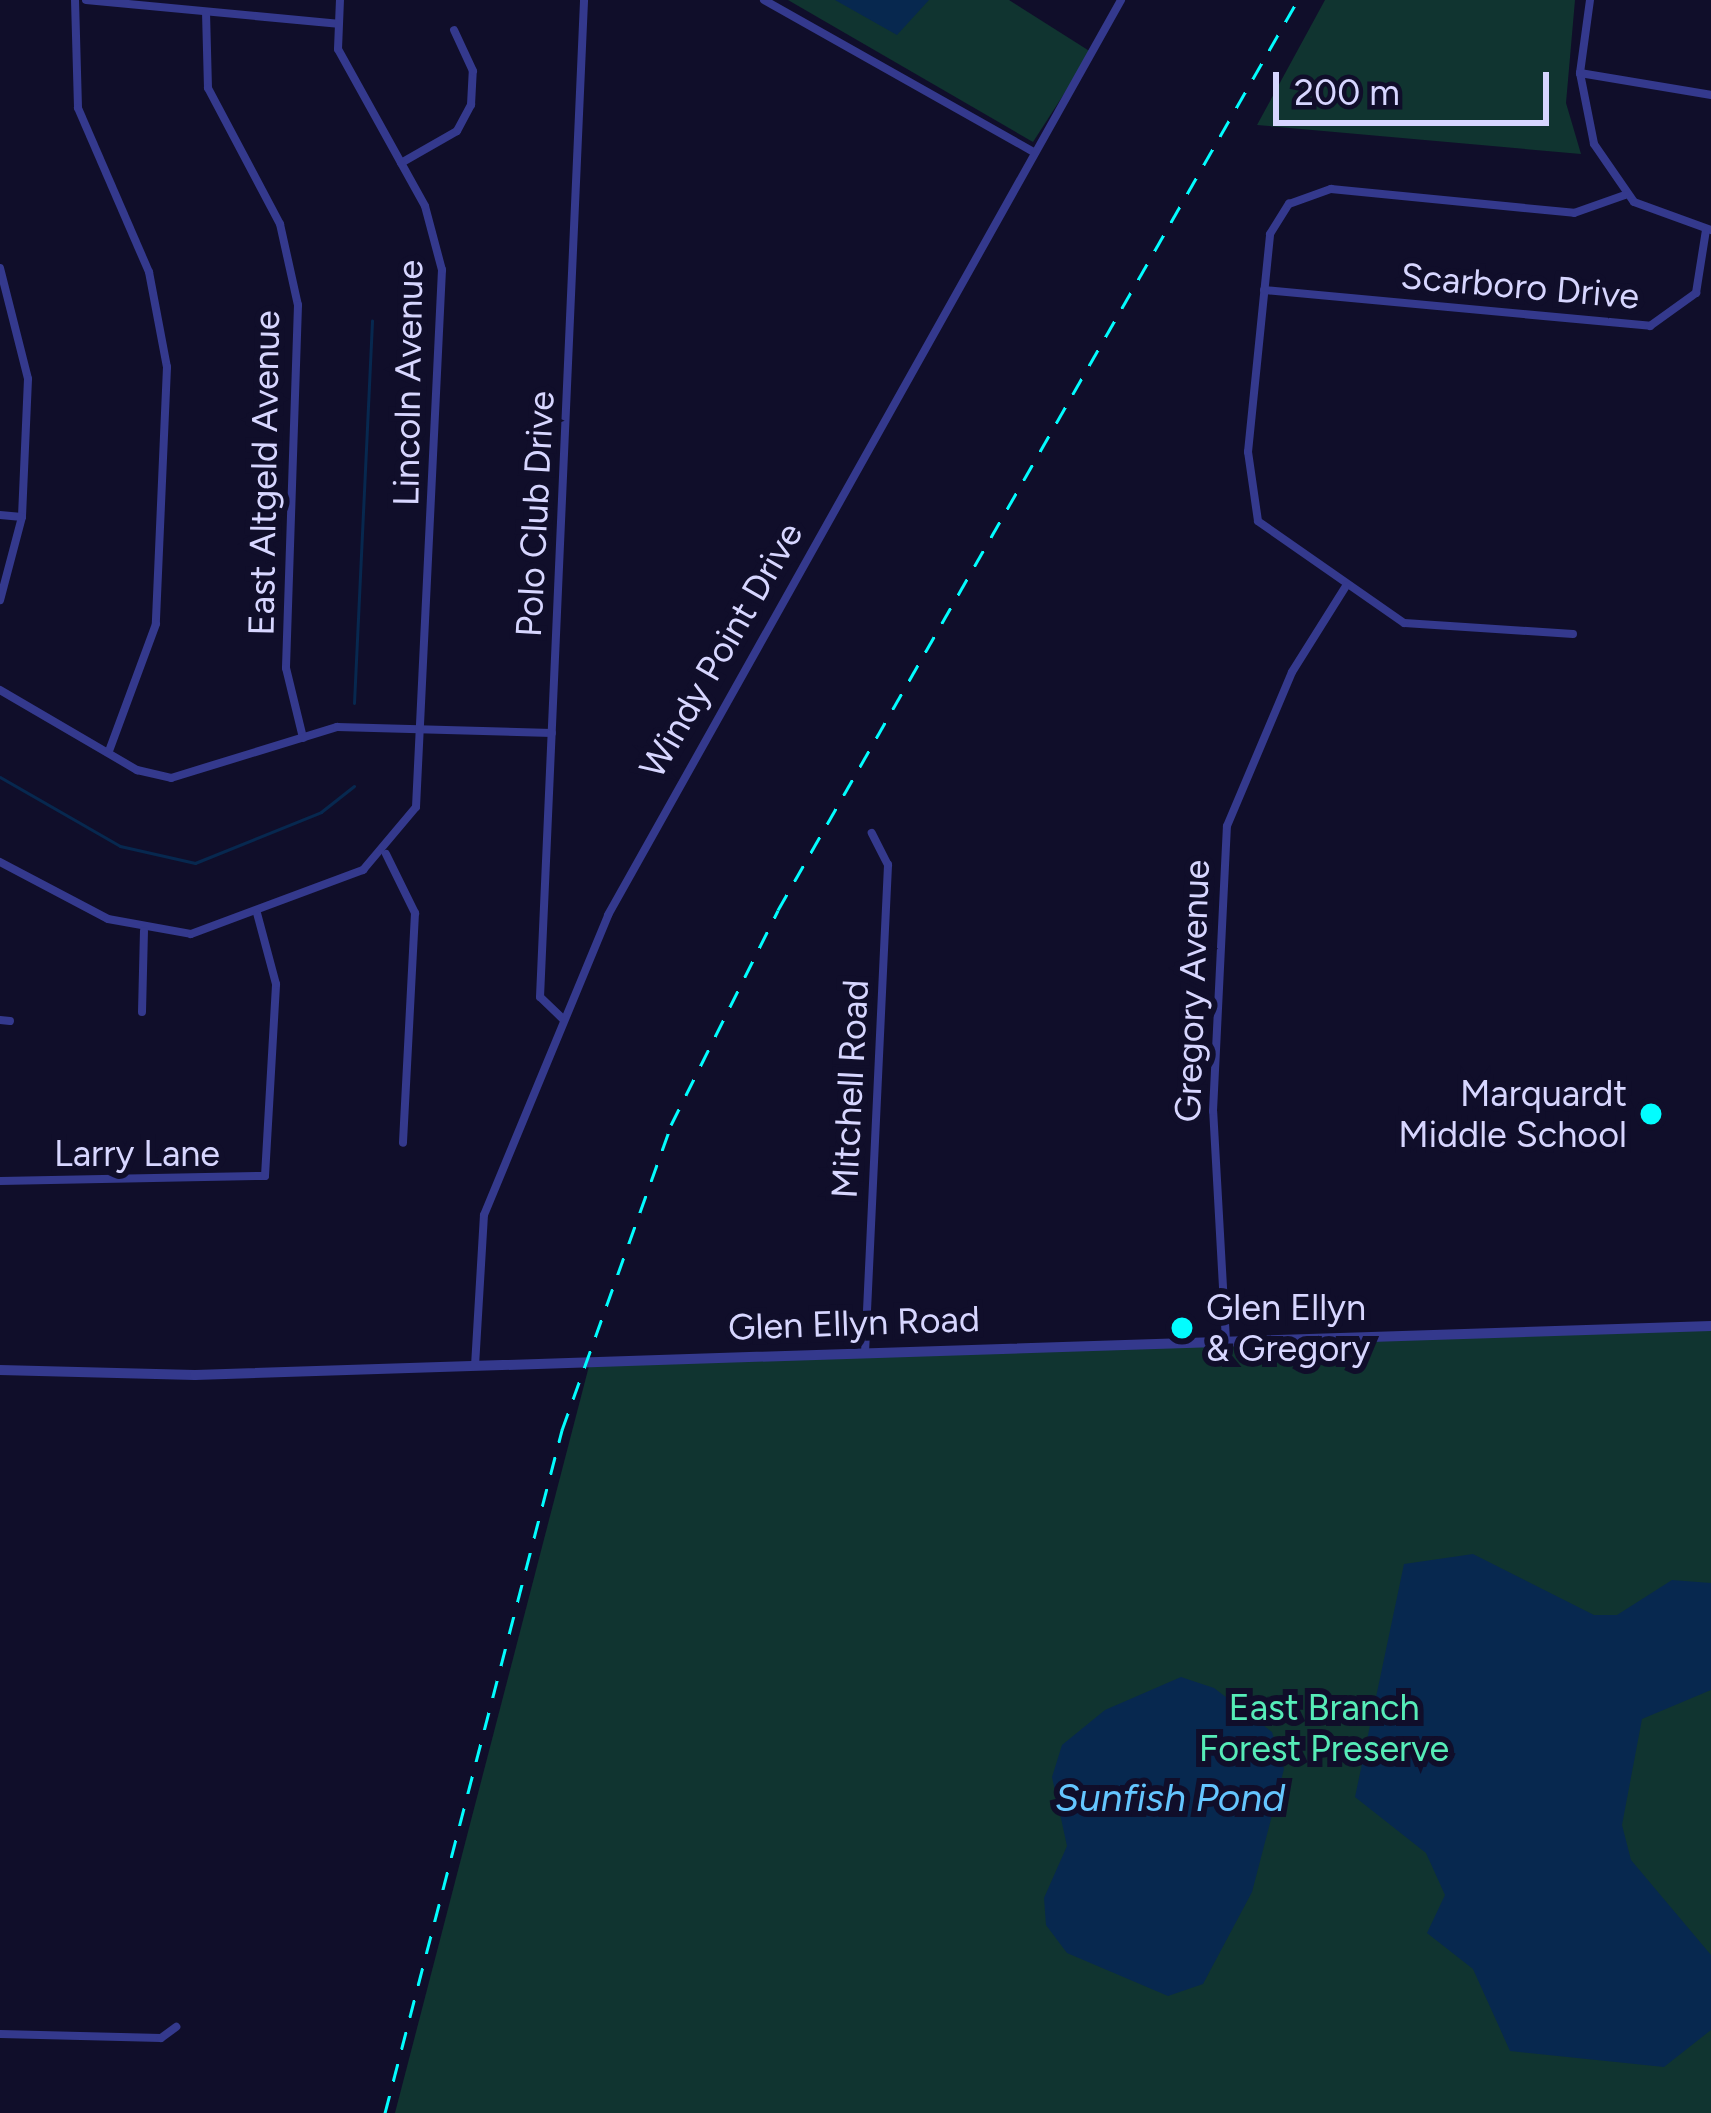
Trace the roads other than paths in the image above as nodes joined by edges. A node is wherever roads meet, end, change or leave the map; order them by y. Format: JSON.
{"nodes":[{"id":1,"x":75,"y":0,"type":"edge"},
{"id":2,"x":86,"y":0,"type":"edge"},
{"id":3,"x":340,"y":0,"type":"edge"},
{"id":4,"x":584,"y":0,"type":"edge"},
{"id":5,"x":764,"y":0,"type":"edge"},
{"id":6,"x":1121,"y":0,"type":"edge"},
{"id":7,"x":1590,"y":0,"type":"edge"},
{"id":8,"x":206,"y":12,"type":"junction"},
{"id":9,"x":338,"y":24,"type":"junction"},
{"id":10,"x":454,"y":30,"type":"dead end"},
{"id":11,"x":1580,"y":73,"type":"junction"},
{"id":12,"x":1711,"y":95,"type":"edge"},
{"id":13,"x":1035,"y":153,"type":"junction"},
{"id":14,"x":401,"y":163,"type":"junction"},
{"id":15,"x":1624,"y":195,"type":"junction"},
{"id":16,"x":1708,"y":230,"type":"edge"},
{"id":17,"x":0,"y":268,"type":"edge"},
{"id":18,"x":1264,"y":290,"type":"junction"},
{"id":19,"x":0,"y":515,"type":"edge"},
{"id":20,"x":22,"y":517,"type":"junction"},
{"id":21,"x":1346,"y":586,"type":"junction"},
{"id":22,"x":0,"y":600,"type":"edge"},
{"id":23,"x":1573,"y":634,"type":"dead end"},
{"id":24,"x":0,"y":690,"type":"edge"},
{"id":25,"x":423,"y":726,"type":"junction"},
{"id":26,"x":552,"y":733,"type":"junction"},
{"id":27,"x":303,"y":738,"type":"junction"},
{"id":28,"x":109,"y":752,"type":"junction"},
{"id":29,"x":872,"y":833,"type":"dead end"},
{"id":30,"x":386,"y":854,"type":"junction"},
{"id":31,"x":0,"y":862,"type":"edge"},
{"id":32,"x":256,"y":913,"type":"junction"},
{"id":33,"x":144,"y":931,"type":"junction"},
{"id":34,"x":142,"y":1012,"type":"dead end"},
{"id":35,"x":564,"y":1020,"type":"junction"},
{"id":36,"x":403,"y":1143,"type":"dead end"},
{"id":37,"x":0,"y":1181,"type":"edge"},
{"id":38,"x":1711,"y":1326,"type":"edge"},
{"id":39,"x":1226,"y":1342,"type":"junction"},
{"id":40,"x":865,"y":1353,"type":"junction"},
{"id":41,"x":475,"y":1366,"type":"junction"},
{"id":42,"x":0,"y":1370,"type":"edge"},
{"id":43,"x":176,"y":2027,"type":"dead end"},
{"id":44,"x":0,"y":2034,"type":"edge"}],
"edges":[{"from":1,"to":28,"type":"street"},
{"from":2,"to":8,"type":"street"},
{"from":3,"to":9,"type":"street","name":"Lincoln Avenue"},
{"from":4,"to":26,"type":"street","name":"Polo Club Drive"},
{"from":5,"to":13,"type":"street"},
{"from":6,"to":13,"type":"street","name":"Windy Point Drive"},
{"from":7,"to":11,"type":"street"},
{"from":8,"to":9,"type":"street"},
{"from":8,"to":27,"type":"street","name":"East Altgeld Avenue"},
{"from":9,"to":14,"type":"street","name":"Lincoln Avenue"},
{"from":10,"to":14,"type":"street"},
{"from":11,"to":12,"type":"street"},
{"from":11,"to":15,"type":"street"},
{"from":13,"to":35,"type":"street","name":"Windy Point Drive"},
{"from":14,"to":25,"type":"street","name":"Lincoln Avenue"},
{"from":15,"to":16,"type":"street"},
{"from":15,"to":18,"type":"street"},
{"from":16,"to":18,"type":"street","name":"Scarboro Drive"},
{"from":17,"to":20,"type":"street"},
{"from":18,"to":21,"type":"street"},
{"from":19,"to":20,"type":"street"},
{"from":20,"to":22,"type":"street"},
{"from":21,"to":23,"type":"street"},
{"from":21,"to":39,"type":"street","name":"Gregory Avenue"},
{"from":24,"to":28,"type":"street"},
{"from":25,"to":26,"type":"street"},
{"from":25,"to":27,"type":"street"},
{"from":25,"to":30,"type":"street","name":"Lincoln Avenue"},
{"from":26,"to":35,"type":"street","name":"Polo Club Drive"},
{"from":27,"to":28,"type":"street"},
{"from":29,"to":40,"type":"street","name":"Mitchell Road"},
{"from":30,"to":32,"type":"street"},
{"from":30,"to":36,"type":"street"},
{"from":31,"to":33,"type":"street"},
{"from":32,"to":33,"type":"street"},
{"from":32,"to":37,"type":"street","name":"Larry Lane"},
{"from":33,"to":34,"type":"street"},
{"from":35,"to":41,"type":"street","name":"Windy Point Drive"},
{"from":38,"to":39,"type":"street","name":"Glen Ellyn Road"},
{"from":39,"to":40,"type":"street","name":"Glen Ellyn Road"},
{"from":40,"to":41,"type":"street","name":"Glen Ellyn Road"},
{"from":41,"to":42,"type":"street","name":"Glen Ellyn Road"},
{"from":43,"to":44,"type":"street"}]}
